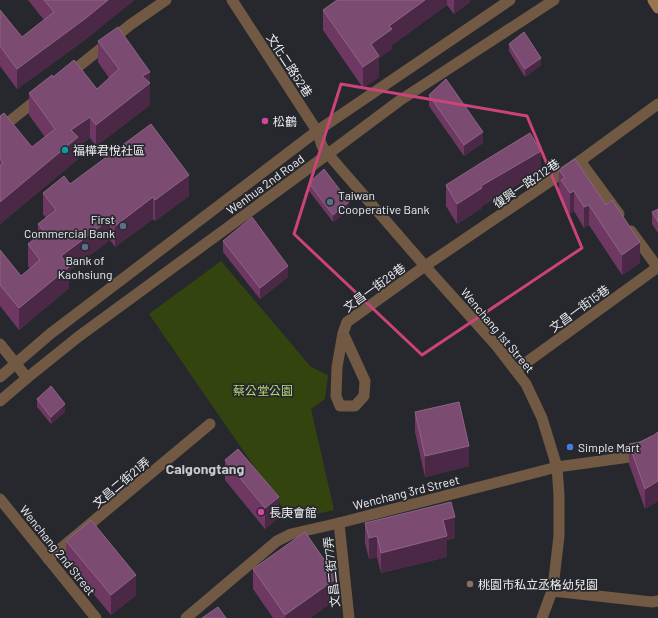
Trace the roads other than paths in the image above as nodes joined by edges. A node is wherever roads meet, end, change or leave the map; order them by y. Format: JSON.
{"nodes":[{"id":1,"x":166,"y":0,"type":"edge"},
{"id":2,"x":232,"y":0,"type":"edge"},
{"id":3,"x":510,"y":0,"type":"edge"},
{"id":4,"x":554,"y":0,"type":"edge"},
{"id":5,"x":653,"y":0,"type":"edge"},
{"id":6,"x":658,"y":8,"type":"edge"},
{"id":7,"x":62,"y":79,"type":"edge"},
{"id":8,"x":50,"y":89,"type":"edge"},
{"id":9,"x":658,"y":104,"type":"edge"},
{"id":10,"x":0,"y":128,"type":"edge"},
{"id":11,"x":317,"y":130,"type":"junction"},
{"id":12,"x":325,"y":150,"type":"junction"},
{"id":13,"x":580,"y":161,"type":"junction"},
{"id":14,"x":425,"y":266,"type":"junction"},
{"id":15,"x":658,"y":267,"type":"edge"},
{"id":16,"x":343,"y":333,"type":"junction"},
{"id":17,"x":0,"y":344,"type":"edge"},
{"id":18,"x":16,"y":364,"type":"junction"},
{"id":19,"x":516,"y":370,"type":"junction"},
{"id":20,"x":0,"y":377,"type":"edge"},
{"id":21,"x":26,"y":378,"type":"junction"},
{"id":22,"x":0,"y":401,"type":"edge"},
{"id":23,"x":210,"y":424,"type":"dead end"},
{"id":24,"x":658,"y":443,"type":"edge"},
{"id":25,"x":557,"y":467,"type":"junction"},
{"id":26,"x":0,"y":499,"type":"edge"},
{"id":27,"x":339,"y":522,"type":"junction"},
{"id":28,"x":48,"y":559,"type":"junction"},
{"id":29,"x":552,"y":591,"type":"junction"},
{"id":30,"x":658,"y":601,"type":"edge"},
{"id":31,"x":96,"y":618,"type":"edge"},
{"id":32,"x":186,"y":618,"type":"edge"},
{"id":33,"x":349,"y":618,"type":"edge"},
{"id":34,"x":542,"y":618,"type":"edge"}],
"edges":[{"from":1,"to":7,"type":"street"},
{"from":2,"to":11,"type":"street","name":"文化二路52巷"},
{"from":3,"to":11,"type":"street","name":"Wenhua 2nd Road"},
{"from":4,"to":12,"type":"street","name":"Wenhua 2nd Road"},
{"from":5,"to":6,"type":"main road"},
{"from":8,"to":10,"type":"street"},
{"from":9,"to":13,"type":"street","name":"復興一路212巷"},
{"from":11,"to":12,"type":"street","name":"文化二路52巷"},
{"from":11,"to":18,"type":"street","name":"Wenhua 2nd Road"},
{"from":12,"to":14,"type":"street","name":"Wenchang 1st Street"},
{"from":12,"to":21,"type":"street","name":"Wenhua 2nd Road"},
{"from":13,"to":14,"type":"street","name":"復興一路212巷"},
{"from":13,"to":15,"type":"street"},
{"from":14,"to":16,"type":"street","name":"文昌一街28巷"},
{"from":14,"to":19,"type":"street","name":"Wenchang 1st Street"},
{"from":15,"to":19,"type":"street","name":"文昌一街15巷"},
{"from":16,"to":16,"type":"street"},
{"from":17,"to":18,"type":"street"},
{"from":18,"to":20,"type":"street","name":"Wenhua 2nd Road"},
{"from":18,"to":21,"type":"street"},
{"from":19,"to":25,"type":"street","name":"Wenchang 1st Street"},
{"from":21,"to":22,"type":"street","name":"Wenhua 2nd Road"},
{"from":23,"to":28,"type":"street","name":"文昌二街21弄"},
{"from":24,"to":25,"type":"street","name":"Wenchang 3rd Street"},
{"from":25,"to":27,"type":"street","name":"Wenchang 3rd Street"},
{"from":25,"to":29,"type":"street","name":"Wenchang 1st Street"},
{"from":26,"to":28,"type":"street","name":"Wenchang 2nd Street"},
{"from":27,"to":32,"type":"street","name":"Wenchang 3rd Street"},
{"from":27,"to":33,"type":"street","name":"文昌二街77弄"},
{"from":28,"to":31,"type":"street","name":"Wenchang 2nd Street"},
{"from":29,"to":30,"type":"street"},
{"from":29,"to":34,"type":"street","name":"Wenchang 1st Street"}]}
